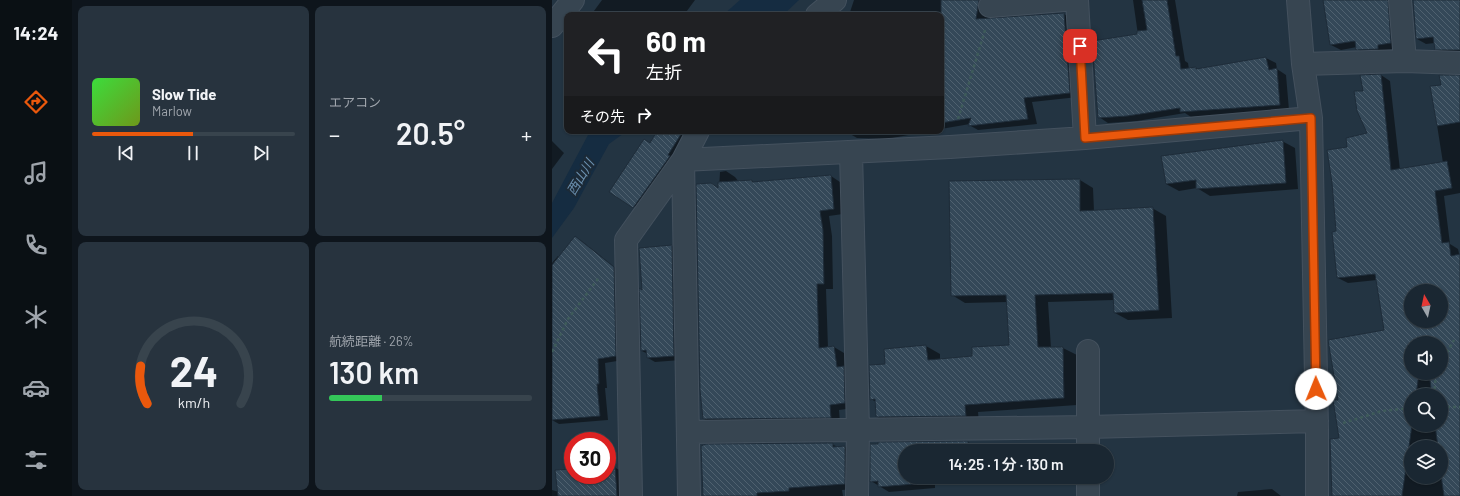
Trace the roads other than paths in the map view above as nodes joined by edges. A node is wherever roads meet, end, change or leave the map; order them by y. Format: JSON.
{"nodes":[{"id":1,"x":573,"y":0,"type":"edge"},
{"id":2,"x":835,"y":0,"type":"edge"},
{"id":3,"x":1064,"y":0,"type":"edge"},
{"id":4,"x":1077,"y":0,"type":"edge"},
{"id":5,"x":1298,"y":0,"type":"edge"},
{"id":6,"x":1400,"y":0,"type":"edge"},
{"id":7,"x":990,"y":6,"type":"road end"},
{"id":8,"x":821,"y":12,"type":"edge"},
{"id":9,"x":552,"y":26,"type":"edge"},
{"id":10,"x":1405,"y":61,"type":"junction"},
{"id":11,"x":1460,"y":62,"type":"edge"},
{"id":12,"x":1303,"y":64,"type":"junction"},
{"id":13,"x":1311,"y":118,"type":"junction"},
{"id":14,"x":696,"y":134,"type":"edge"},
{"id":15,"x":1085,"y":138,"type":"junction"},
{"id":16,"x":851,"y":152,"type":"junction"},
{"id":17,"x":683,"y":160,"type":"junction"},
{"id":18,"x":1088,"y":352,"type":"dead end"},
{"id":19,"x":1317,"y":426,"type":"junction"},
{"id":20,"x":1088,"y":427,"type":"junction"},
{"id":21,"x":858,"y":430,"type":"junction"},
{"id":22,"x":688,"y":432,"type":"junction"},
{"id":23,"x":1088,"y":444,"type":"edge"},
{"id":24,"x":1088,"y":484,"type":"edge"},
{"id":25,"x":631,"y":496,"type":"edge"},
{"id":26,"x":689,"y":496,"type":"edge"},
{"id":27,"x":857,"y":496,"type":"edge"},
{"id":28,"x":1088,"y":496,"type":"edge"},
{"id":29,"x":1317,"y":496,"type":"edge"}],
"edges":[{"from":1,"to":9,"type":"street"},
{"from":2,"to":8,"type":"street"},
{"from":3,"to":7,"type":"street"},
{"from":4,"to":15,"type":"street"},
{"from":5,"to":12,"type":"street"},
{"from":6,"to":10,"type":"street"},
{"from":10,"to":11,"type":"street"},
{"from":10,"to":12,"type":"street"},
{"from":12,"to":13,"type":"street"},
{"from":13,"to":15,"type":"street"},
{"from":13,"to":19,"type":"street"},
{"from":14,"to":17,"type":"street"},
{"from":15,"to":16,"type":"street"},
{"from":16,"to":17,"type":"street"},
{"from":16,"to":21,"type":"street"},
{"from":17,"to":22,"type":"street"},
{"from":17,"to":25,"type":"street"},
{"from":18,"to":20,"type":"street"},
{"from":19,"to":20,"type":"street"},
{"from":19,"to":29,"type":"street"},
{"from":20,"to":21,"type":"street"},
{"from":20,"to":23,"type":"street"},
{"from":21,"to":22,"type":"street"},
{"from":21,"to":27,"type":"street"},
{"from":22,"to":26,"type":"street"},
{"from":24,"to":28,"type":"street"}]}
